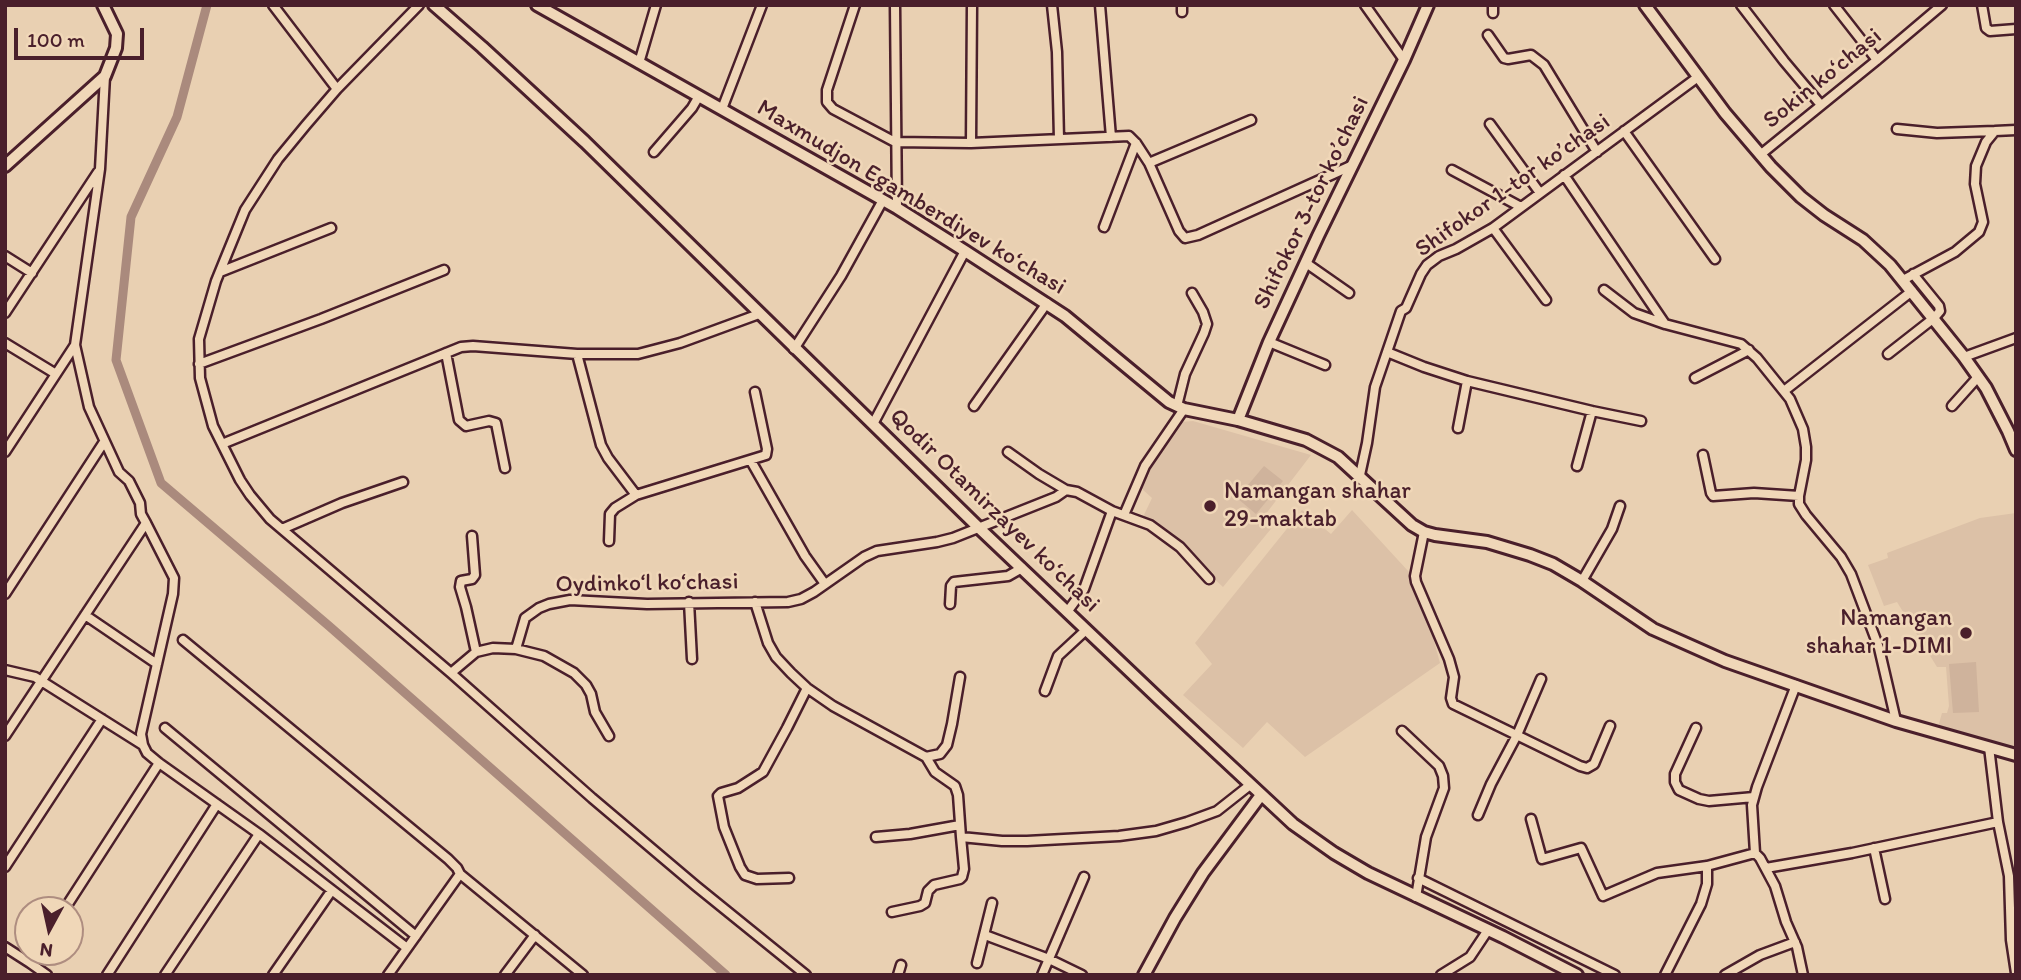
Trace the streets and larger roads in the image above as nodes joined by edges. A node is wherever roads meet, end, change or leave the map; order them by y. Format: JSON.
{"nodes":[{"id":1,"x":103,"y":5,"type":"edge"},
{"id":2,"x":272,"y":5,"type":"edge"},
{"id":3,"x":419,"y":5,"type":"edge"},
{"id":4,"x":434,"y":5,"type":"edge"},
{"id":5,"x":446,"y":5,"type":"edge"},
{"id":6,"x":537,"y":5,"type":"edge"},
{"id":7,"x":656,"y":5,"type":"edge"},
{"id":8,"x":762,"y":5,"type":"edge"},
{"id":9,"x":855,"y":5,"type":"edge"},
{"id":10,"x":895,"y":5,"type":"edge"},
{"id":11,"x":972,"y":5,"type":"edge"},
{"id":12,"x":1052,"y":5,"type":"edge"},
{"id":13,"x":1100,"y":5,"type":"edge"},
{"id":14,"x":1365,"y":5,"type":"edge"},
{"id":15,"x":1428,"y":5,"type":"edge"},
{"id":16,"x":1645,"y":5,"type":"edge"},
{"id":17,"x":1741,"y":5,"type":"edge"},
{"id":18,"x":1834,"y":5,"type":"edge"},
{"id":19,"x":1942,"y":5,"type":"edge"},
{"id":20,"x":1982,"y":5,"type":"edge"},
{"id":21,"x":556,"y":10,"type":"edge"},
{"id":22,"x":449,"y":19,"type":"junction"},
{"id":23,"x":2016,"y":29,"type":"edge"},
{"id":24,"x":1488,"y":35,"type":"dead end"},
{"id":25,"x":1404,"y":60,"type":"junction"},
{"id":26,"x":1878,"y":60,"type":"junction"},
{"id":27,"x":639,"y":63,"type":"junction"},
{"id":28,"x":105,"y":76,"type":"junction"},
{"id":29,"x":1698,"y":77,"type":"junction"},
{"id":30,"x":337,"y":89,"type":"junction"},
{"id":31,"x":699,"y":96,"type":"junction"},
{"id":32,"x":1821,"y":105,"type":"junction"},
{"id":33,"x":722,"y":109,"type":"junction"},
{"id":34,"x":1251,"y":120,"type":"dead end"},
{"id":35,"x":1490,"y":124,"type":"dead end"},
{"id":36,"x":1897,"y":129,"type":"dead end"},
{"id":37,"x":2016,"y":130,"type":"edge"},
{"id":38,"x":1624,"y":131,"type":"junction"},
{"id":39,"x":1995,"y":131,"type":"junction"},
{"id":40,"x":1111,"y":137,"type":"junction"},
{"id":41,"x":1059,"y":139,"type":"junction"},
{"id":42,"x":895,"y":142,"type":"junction"},
{"id":43,"x":971,"y":143,"type":"junction"},
{"id":44,"x":1136,"y":143,"type":"junction"},
{"id":45,"x":654,"y":152,"type":"dead end"},
{"id":46,"x":1597,"y":152,"type":"junction"},
{"id":47,"x":1760,"y":155,"type":"junction"},
{"id":48,"x":7,"y":160,"type":"edge"},
{"id":49,"x":1149,"y":163,"type":"junction"},
{"id":50,"x":1353,"y":164,"type":"junction"},
{"id":51,"x":100,"y":169,"type":"junction"},
{"id":52,"x":1452,"y":170,"type":"dead end"},
{"id":53,"x":1564,"y":175,"type":"junction"},
{"id":54,"x":1540,"y":192,"type":"junction"},
{"id":55,"x":883,"y":200,"type":"junction"},
{"id":56,"x":1521,"y":207,"type":"junction"},
{"id":57,"x":897,"y":208,"type":"junction"},
{"id":58,"x":1104,"y":226,"type":"dead end"},
{"id":59,"x":331,"y":228,"type":"dead end"},
{"id":60,"x":1493,"y":228,"type":"junction"},
{"id":61,"x":965,"y":251,"type":"junction"},
{"id":62,"x":5,"y":256,"type":"edge"},
{"id":63,"x":1715,"y":259,"type":"dead end"},
{"id":64,"x":1306,"y":263,"type":"junction"},
{"id":65,"x":444,"y":270,"type":"dead end"},
{"id":66,"x":220,"y":272,"type":"junction"},
{"id":67,"x":32,"y":273,"type":"junction"},
{"id":68,"x":1908,"y":277,"type":"junction"},
{"id":69,"x":1604,"y":290,"type":"dead end"},
{"id":70,"x":1912,"y":291,"type":"junction"},
{"id":71,"x":1192,"y":293,"type":"dead end"},
{"id":72,"x":1349,"y":293,"type":"dead end"},
{"id":73,"x":1546,"y":300,"type":"dead end"},
{"id":74,"x":1047,"y":303,"type":"junction"},
{"id":75,"x":5,"y":313,"type":"edge"},
{"id":76,"x":759,"y":314,"type":"junction"},
{"id":77,"x":1934,"y":318,"type":"junction"},
{"id":78,"x":1665,"y":324,"type":"junction"},
{"id":79,"x":2016,"y":338,"type":"edge"},
{"id":80,"x":1269,"y":342,"type":"junction"},
{"id":81,"x":5,"y":343,"type":"edge"},
{"id":82,"x":75,"y":345,"type":"junction"},
{"id":83,"x":794,"y":348,"type":"junction"},
{"id":84,"x":1749,"y":350,"type":"junction"},
{"id":85,"x":446,"y":352,"type":"junction"},
{"id":86,"x":1387,"y":352,"type":"junction"},
{"id":87,"x":577,"y":354,"type":"junction"},
{"id":88,"x":1888,"y":354,"type":"dead end"},
{"id":89,"x":1964,"y":357,"type":"junction"},
{"id":90,"x":199,"y":364,"type":"junction"},
{"id":91,"x":1325,"y":365,"type":"dead end"},
{"id":92,"x":56,"y":374,"type":"junction"},
{"id":93,"x":1978,"y":377,"type":"junction"},
{"id":94,"x":1695,"y":378,"type":"dead end"},
{"id":95,"x":1467,"y":381,"type":"junction"},
{"id":96,"x":1784,"y":391,"type":"junction"},
{"id":97,"x":755,"y":393,"type":"dead end"},
{"id":98,"x":974,"y":406,"type":"dead end"},
{"id":99,"x":1952,"y":406,"type":"dead end"},
{"id":100,"x":1180,"y":407,"type":"junction"},
{"id":101,"x":1592,"y":411,"type":"junction"},
{"id":102,"x":1238,"y":420,"type":"junction"},
{"id":103,"x":1641,"y":421,"type":"dead end"},
{"id":104,"x":873,"y":424,"type":"junction"},
{"id":105,"x":1458,"y":428,"type":"dead end"},
{"id":106,"x":104,"y":442,"type":"junction"},
{"id":107,"x":222,"y":444,"type":"junction"},
{"id":108,"x":2016,"y":450,"type":"edge"},
{"id":109,"x":5,"y":452,"type":"edge"},
{"id":110,"x":1008,"y":452,"type":"dead end"},
{"id":111,"x":1703,"y":455,"type":"dead end"},
{"id":112,"x":751,"y":461,"type":"junction"},
{"id":113,"x":1577,"y":466,"type":"dead end"},
{"id":114,"x":505,"y":468,"type":"dead end"},
{"id":115,"x":1360,"y":475,"type":"junction"},
{"id":116,"x":403,"y":482,"type":"dead end"},
{"id":117,"x":1066,"y":490,"type":"junction"},
{"id":118,"x":636,"y":495,"type":"junction"},
{"id":119,"x":1798,"y":496,"type":"junction"},
{"id":120,"x":1620,"y":506,"type":"dead end"},
{"id":121,"x":1112,"y":511,"type":"junction"},
{"id":122,"x":1124,"y":515,"type":"junction"},
{"id":123,"x":145,"y":523,"type":"junction"},
{"id":124,"x":978,"y":527,"type":"junction"},
{"id":125,"x":282,"y":529,"type":"junction"},
{"id":126,"x":1424,"y":532,"type":"junction"},
{"id":127,"x":472,"y":536,"type":"dead end"},
{"id":128,"x":609,"y":541,"type":"dead end"},
{"id":129,"x":1022,"y":568,"type":"junction"},
{"id":130,"x":1209,"y":579,"type":"dead end"},
{"id":131,"x":1581,"y":581,"type":"junction"},
{"id":132,"x":825,"y":584,"type":"junction"},
{"id":133,"x":5,"y":594,"type":"edge"},
{"id":134,"x":755,"y":602,"type":"junction"},
{"id":135,"x":689,"y":603,"type":"junction"},
{"id":136,"x":950,"y":604,"type":"dead end"},
{"id":137,"x":1067,"y":612,"type":"junction"},
{"id":138,"x":85,"y":615,"type":"junction"},
{"id":139,"x":1086,"y":630,"type":"junction"},
{"id":140,"x":183,"y":640,"type":"dead end"},
{"id":141,"x":516,"y":649,"type":"junction"},
{"id":142,"x":476,"y":652,"type":"junction"},
{"id":143,"x":692,"y":659,"type":"dead end"},
{"id":144,"x":157,"y":664,"type":"junction"},
{"id":145,"x":5,"y":670,"type":"edge"},
{"id":146,"x":451,"y":673,"type":"junction"},
{"id":147,"x":960,"y":677,"type":"dead end"},
{"id":148,"x":1541,"y":679,"type":"dead end"},
{"id":149,"x":41,"y":681,"type":"junction"},
{"id":150,"x":1796,"y":685,"type":"junction"},
{"id":151,"x":807,"y":688,"type":"junction"},
{"id":152,"x":1045,"y":691,"type":"dead end"},
{"id":153,"x":102,"y":719,"type":"junction"},
{"id":154,"x":1896,"y":721,"type":"junction"},
{"id":155,"x":1610,"y":726,"type":"dead end"},
{"id":156,"x":165,"y":728,"type":"dead end"},
{"id":157,"x":1696,"y":728,"type":"dead end"},
{"id":158,"x":1402,"y":731,"type":"dead end"},
{"id":159,"x":1517,"y":735,"type":"junction"},
{"id":160,"x":5,"y":736,"type":"edge"},
{"id":161,"x":609,"y":736,"type":"dead end"},
{"id":162,"x":143,"y":745,"type":"junction"},
{"id":163,"x":1989,"y":747,"type":"junction"},
{"id":164,"x":2016,"y":755,"type":"edge"},
{"id":165,"x":926,"y":757,"type":"junction"},
{"id":166,"x":159,"y":763,"type":"junction"},
{"id":167,"x":1250,"y":785,"type":"junction"},
{"id":168,"x":1261,"y":795,"type":"junction"},
{"id":169,"x":1754,"y":797,"type":"junction"},
{"id":170,"x":217,"y":804,"type":"junction"},
{"id":171,"x":1478,"y":815,"type":"dead end"},
{"id":172,"x":1531,"y":819,"type":"dead end"},
{"id":173,"x":1998,"y":822,"type":"junction"},
{"id":174,"x":960,"y":825,"type":"junction"},
{"id":175,"x":259,"y":834,"type":"junction"},
{"id":176,"x":876,"y":837,"type":"dead end"},
{"id":177,"x":961,"y":837,"type":"junction"},
{"id":178,"x":1874,"y":848,"type":"junction"},
{"id":179,"x":1755,"y":853,"type":"junction"},
{"id":180,"x":1707,"y":866,"type":"junction"},
{"id":181,"x":5,"y":867,"type":"edge"},
{"id":182,"x":1766,"y":868,"type":"junction"},
{"id":183,"x":460,"y":874,"type":"junction"},
{"id":184,"x":1084,"y":877,"type":"dead end"},
{"id":185,"x":789,"y":878,"type":"dead end"},
{"id":186,"x":1418,"y":878,"type":"junction"},
{"id":187,"x":332,"y":890,"type":"junction"},
{"id":188,"x":73,"y":896,"type":"edge"},
{"id":189,"x":1416,"y":897,"type":"junction"},
{"id":190,"x":1885,"y":899,"type":"dead end"},
{"id":191,"x":992,"y":903,"type":"dead end"},
{"id":192,"x":892,"y":912,"type":"dead end"},
{"id":193,"x":1509,"y":921,"type":"junction"},
{"id":194,"x":1488,"y":930,"type":"junction"},
{"id":195,"x":535,"y":935,"type":"junction"},
{"id":196,"x":985,"y":935,"type":"junction"},
{"id":197,"x":416,"y":936,"type":"junction"},
{"id":198,"x":1503,"y":937,"type":"junction"},
{"id":199,"x":1795,"y":942,"type":"junction"},
{"id":200,"x":1561,"y":947,"type":"junction"},
{"id":201,"x":407,"y":948,"type":"junction"},
{"id":202,"x":1049,"y":959,"type":"junction"},
{"id":203,"x":1553,"y":962,"type":"junction"},
{"id":204,"x":978,"y":963,"type":"dead end"},
{"id":205,"x":901,"y":965,"type":"dead end"},
{"id":206,"x":1605,"y":972,"type":"edge"},
{"id":207,"x":2016,"y":973,"type":"edge"},
{"id":208,"x":107,"y":975,"type":"edge"},
{"id":209,"x":165,"y":975,"type":"edge"},
{"id":210,"x":273,"y":975,"type":"edge"},
{"id":211,"x":388,"y":975,"type":"edge"},
{"id":212,"x":505,"y":975,"type":"edge"},
{"id":213,"x":583,"y":975,"type":"edge"},
{"id":214,"x":806,"y":975,"type":"edge"},
{"id":215,"x":898,"y":975,"type":"edge"},
{"id":216,"x":1042,"y":975,"type":"edge"},
{"id":217,"x":1082,"y":975,"type":"edge"},
{"id":218,"x":1144,"y":975,"type":"edge"},
{"id":219,"x":1441,"y":975,"type":"edge"},
{"id":220,"x":1577,"y":975,"type":"edge"},
{"id":221,"x":1615,"y":975,"type":"edge"},
{"id":222,"x":1665,"y":975,"type":"edge"},
{"id":223,"x":1725,"y":975,"type":"edge"},
{"id":224,"x":1803,"y":975,"type":"edge"}],
"edges":[{"from":1,"to":28,"type":"street"},
{"from":2,"to":30,"type":"street"},
{"from":3,"to":30,"type":"street"},
{"from":4,"to":22,"type":"street","name":"Qodir Otamirzayev koʻchasi"},
{"from":5,"to":22,"type":"street"},
{"from":6,"to":21,"type":"street","name":"Maxmudjon Egamberdiyev koʻchasi"},
{"from":7,"to":27,"type":"street"},
{"from":8,"to":33,"type":"street"},
{"from":9,"to":42,"type":"street"},
{"from":10,"to":42,"type":"street"},
{"from":11,"to":43,"type":"street"},
{"from":12,"to":41,"type":"street"},
{"from":13,"to":40,"type":"street"},
{"from":14,"to":25,"type":"street"},
{"from":15,"to":25,"type":"street","name":"Shifokor 3-tor koʼchasi"},
{"from":16,"to":29,"type":"street"},
{"from":17,"to":32,"type":"street"},
{"from":18,"to":26,"type":"street"},
{"from":19,"to":26,"type":"street","name":"Sokin koʻchasi"},
{"from":20,"to":23,"type":"street"},
{"from":21,"to":27,"type":"street","name":"Maxmudjon Egamberdiyev koʻchasi"},
{"from":22,"to":76,"type":"street","name":"Qodir Otamirzayev koʻchasi"},
{"from":24,"to":46,"type":"street"},
{"from":25,"to":50,"type":"street","name":"Shifokor 3-tor koʼchasi"},
{"from":26,"to":32,"type":"street","name":"Sokin koʻchasi"},
{"from":27,"to":31,"type":"street","name":"Maxmudjon Egamberdiyev koʻchasi"},
{"from":28,"to":48,"type":"street"},
{"from":28,"to":51,"type":"street"},
{"from":29,"to":38,"type":"street","name":"Shifokor 1-tor koʼchasi"},
{"from":29,"to":47,"type":"street"},
{"from":30,"to":66,"type":"street"},
{"from":31,"to":33,"type":"street","name":"Maxmudjon Egamberdiyev koʻchasi"},
{"from":31,"to":45,"type":"street"},
{"from":32,"to":47,"type":"street","name":"Sokin koʻchasi"},
{"from":33,"to":55,"type":"street","name":"Maxmudjon Egamberdiyev koʻchasi"},
{"from":34,"to":49,"type":"street"},
{"from":35,"to":54,"type":"street"},
{"from":36,"to":39,"type":"street"},
{"from":37,"to":39,"type":"street"},
{"from":38,"to":46,"type":"street","name":"Shifokor 1-tor koʼchasi"},
{"from":38,"to":63,"type":"street"},
{"from":39,"to":68,"type":"street"},
{"from":40,"to":41,"type":"street"},
{"from":40,"to":44,"type":"street"},
{"from":41,"to":43,"type":"street"},
{"from":42,"to":43,"type":"street"},
{"from":42,"to":57,"type":"street"},
{"from":44,"to":49,"type":"street"},
{"from":44,"to":58,"type":"street"},
{"from":46,"to":53,"type":"street","name":"Shifokor 1-tor koʼchasi"},
{"from":47,"to":68,"type":"street"},
{"from":49,"to":50,"type":"street"},
{"from":50,"to":64,"type":"street","name":"Shifokor 3-tor koʼchasi"},
{"from":51,"to":67,"type":"street"},
{"from":51,"to":82,"type":"street"},
{"from":52,"to":56,"type":"street"},
{"from":53,"to":54,"type":"street","name":"Shifokor 1-tor koʼchasi"},
{"from":53,"to":78,"type":"street"},
{"from":54,"to":56,"type":"street","name":"Shifokor 1-tor koʼchasi"},
{"from":55,"to":57,"type":"street","name":"Maxmudjon Egamberdiyev koʻchasi"},
{"from":55,"to":83,"type":"street"},
{"from":56,"to":60,"type":"street","name":"Shifokor 1-tor koʼchasi"},
{"from":57,"to":61,"type":"street","name":"Maxmudjon Egamberdiyev koʻchasi"},
{"from":59,"to":66,"type":"street"},
{"from":60,"to":73,"type":"street"},
{"from":60,"to":86,"type":"street","name":"Shifokor 1-tor koʼchasi"},
{"from":61,"to":74,"type":"street","name":"Maxmudjon Egamberdiyev koʻchasi"},
{"from":61,"to":104,"type":"street"},
{"from":62,"to":67,"type":"street"},
{"from":64,"to":72,"type":"street"},
{"from":64,"to":80,"type":"street","name":"Shifokor 3-tor koʼchasi"},
{"from":65,"to":90,"type":"street"},
{"from":66,"to":90,"type":"street"},
{"from":67,"to":75,"type":"street"},
{"from":68,"to":70,"type":"street"},
{"from":68,"to":77,"type":"street"},
{"from":69,"to":78,"type":"street"},
{"from":70,"to":77,"type":"street"},
{"from":70,"to":96,"type":"street"},
{"from":71,"to":100,"type":"street"},
{"from":74,"to":98,"type":"street"},
{"from":74,"to":100,"type":"street","name":"Maxmudjon Egamberdiyev koʻchasi"},
{"from":76,"to":83,"type":"street","name":"Qodir Otamirzayev koʻchasi"},
{"from":76,"to":87,"type":"street"},
{"from":77,"to":88,"type":"street"},
{"from":77,"to":89,"type":"street"},
{"from":78,"to":84,"type":"street"},
{"from":79,"to":89,"type":"street"},
{"from":80,"to":91,"type":"street"},
{"from":80,"to":102,"type":"street","name":"Shifokor 3-tor koʼchasi"},
{"from":81,"to":92,"type":"street"},
{"from":82,"to":92,"type":"street"},
{"from":82,"to":106,"type":"street"},
{"from":83,"to":104,"type":"street","name":"Qodir Otamirzayev koʻchasi"},
{"from":84,"to":94,"type":"street"},
{"from":84,"to":96,"type":"street"},
{"from":85,"to":87,"type":"street"},
{"from":85,"to":107,"type":"street"},
{"from":85,"to":114,"type":"street"},
{"from":86,"to":95,"type":"street"},
{"from":86,"to":115,"type":"street","name":"Shifokor 1-tor koʼchasi"},
{"from":87,"to":118,"type":"street"},
{"from":89,"to":93,"type":"street"},
{"from":90,"to":107,"type":"street"},
{"from":92,"to":109,"type":"street"},
{"from":93,"to":99,"type":"street"},
{"from":93,"to":108,"type":"street"},
{"from":95,"to":101,"type":"street"},
{"from":95,"to":105,"type":"street"},
{"from":96,"to":119,"type":"street"},
{"from":97,"to":112,"type":"street"},
{"from":100,"to":102,"type":"street","name":"Maxmudjon Egamberdiyev koʻchasi"},
{"from":100,"to":122,"type":"street"},
{"from":101,"to":103,"type":"street"},
{"from":101,"to":113,"type":"street"},
{"from":102,"to":115,"type":"street","name":"Maxmudjon Egamberdiyev koʻchasi"},
{"from":104,"to":124,"type":"street","name":"Qodir Otamirzayev koʻchasi"},
{"from":106,"to":123,"type":"street"},
{"from":106,"to":133,"type":"street"},
{"from":107,"to":125,"type":"street"},
{"from":110,"to":117,"type":"street"},
{"from":111,"to":119,"type":"street"},
{"from":112,"to":118,"type":"street"},
{"from":112,"to":132,"type":"street"},
{"from":115,"to":126,"type":"street","name":"Maxmudjon Egamberdiyev koʻchasi"},
{"from":116,"to":125,"type":"street"},
{"from":117,"to":121,"type":"street"},
{"from":117,"to":124,"type":"street","name":"Oydinkoʻl koʻchasi"},
{"from":118,"to":128,"type":"street"},
{"from":119,"to":154,"type":"street"},
{"from":120,"to":131,"type":"street"},
{"from":121,"to":122,"type":"street"},
{"from":121,"to":137,"type":"street"},
{"from":122,"to":130,"type":"street"},
{"from":123,"to":138,"type":"street"},
{"from":123,"to":144,"type":"street"},
{"from":124,"to":129,"type":"street","name":"Qodir Otamirzayev koʻchasi"},
{"from":124,"to":132,"type":"street","name":"Oydinkoʻl koʻchasi"},
{"from":125,"to":146,"type":"street"},
{"from":126,"to":131,"type":"street","name":"Maxmudjon Egamberdiyev koʻchasi"},
{"from":126,"to":159,"type":"street"},
{"from":127,"to":142,"type":"street"},
{"from":129,"to":136,"type":"street"},
{"from":129,"to":137,"type":"street","name":"Qodir Otamirzayev koʻchasi"},
{"from":131,"to":150,"type":"street","name":"Maxmudjon Egamberdiyev koʻchasi"},
{"from":132,"to":134,"type":"street","name":"Oydinkoʻl koʻchasi"},
{"from":134,"to":135,"type":"street","name":"Oydinkoʻl koʻchasi"},
{"from":134,"to":151,"type":"street","name":"Oydinkoʻl koʻchasi"},
{"from":135,"to":141,"type":"street","name":"Oydinkoʻl koʻchasi"},
{"from":135,"to":143,"type":"street"},
{"from":137,"to":139,"type":"street","name":"Qodir Otamirzayev koʻchasi"},
{"from":138,"to":144,"type":"street"},
{"from":138,"to":149,"type":"street"},
{"from":139,"to":152,"type":"street"},
{"from":139,"to":167,"type":"street","name":"Qodir Otamirzayev koʻchasi"},
{"from":140,"to":183,"type":"street"},
{"from":141,"to":142,"type":"street"},
{"from":141,"to":161,"type":"street"},
{"from":142,"to":146,"type":"street"},
{"from":144,"to":162,"type":"street"},
{"from":145,"to":149,"type":"street"},
{"from":146,"to":214,"type":"street"},
{"from":147,"to":165,"type":"street"},
{"from":148,"to":159,"type":"street"},
{"from":149,"to":153,"type":"street"},
{"from":149,"to":160,"type":"street"},
{"from":150,"to":154,"type":"street","name":"Maxmudjon Egamberdiyev koʻchasi"},
{"from":150,"to":169,"type":"street"},
{"from":151,"to":165,"type":"street","name":"Oydinkoʻl koʻchasi"},
{"from":151,"to":185,"type":"street"},
{"from":153,"to":162,"type":"street"},
{"from":153,"to":181,"type":"street"},
{"from":154,"to":163,"type":"street","name":"Maxmudjon Egamberdiyev koʻchasi"},
{"from":155,"to":159,"type":"street"},
{"from":156,"to":197,"type":"street"},
{"from":157,"to":169,"type":"street"},
{"from":158,"to":186,"type":"street"},
{"from":159,"to":171,"type":"street"},
{"from":162,"to":166,"type":"street"},
{"from":163,"to":164,"type":"street","name":"Maxmudjon Egamberdiyev koʻchasi"},
{"from":163,"to":173,"type":"street"},
{"from":165,"to":174,"type":"street","name":"Oydinkoʻl koʻchasi"},
{"from":166,"to":170,"type":"street"},
{"from":166,"to":188,"type":"street"},
{"from":167,"to":168,"type":"street","name":"Qodir Otamirzayev koʻchasi"},
{"from":167,"to":177,"type":"street"},
{"from":168,"to":189,"type":"street","name":"Qodir Otamirzayev koʻchasi"},
{"from":168,"to":218,"type":"street"},
{"from":169,"to":179,"type":"street"},
{"from":170,"to":175,"type":"street"},
{"from":170,"to":208,"type":"street"},
{"from":172,"to":180,"type":"street"},
{"from":173,"to":178,"type":"street"},
{"from":173,"to":207,"type":"street"},
{"from":174,"to":176,"type":"street"},
{"from":174,"to":177,"type":"street","name":"Oydinkoʻl koʻchasi"},
{"from":175,"to":187,"type":"street"},
{"from":175,"to":209,"type":"street"},
{"from":177,"to":192,"type":"street","name":"Oydinkoʻl koʻchasi"},
{"from":178,"to":182,"type":"street"},
{"from":178,"to":190,"type":"street"},
{"from":179,"to":180,"type":"street"},
{"from":179,"to":182,"type":"street"},
{"from":180,"to":222,"type":"street"},
{"from":182,"to":199,"type":"street"},
{"from":183,"to":195,"type":"street"},
{"from":183,"to":197,"type":"street"},
{"from":184,"to":202,"type":"street"},
{"from":186,"to":189,"type":"street"},
{"from":186,"to":193,"type":"street"},
{"from":187,"to":201,"type":"street"},
{"from":187,"to":210,"type":"street"},
{"from":189,"to":194,"type":"street","name":"Qodir Otamirzayev koʻchasi"},
{"from":191,"to":196,"type":"street"},
{"from":193,"to":198,"type":"street"},
{"from":193,"to":200,"type":"street"},
{"from":194,"to":198,"type":"street","name":"Qodir Otamirzayev koʻchasi"},
{"from":194,"to":219,"type":"street"},
{"from":195,"to":212,"type":"street"},
{"from":195,"to":213,"type":"street"},
{"from":196,"to":202,"type":"street"},
{"from":196,"to":204,"type":"street"},
{"from":197,"to":201,"type":"street"},
{"from":198,"to":203,"type":"street","name":"Qodir Otamirzayev koʻchasi"},
{"from":199,"to":223,"type":"street"},
{"from":199,"to":224,"type":"street"},
{"from":200,"to":203,"type":"street"},
{"from":200,"to":206,"type":"street"},
{"from":201,"to":211,"type":"street"},
{"from":202,"to":216,"type":"street"},
{"from":202,"to":217,"type":"street"},
{"from":203,"to":220,"type":"street","name":"Qodir Otamirzayev koʻchasi"},
{"from":205,"to":215,"type":"street"},
{"from":206,"to":221,"type":"street"}]}
